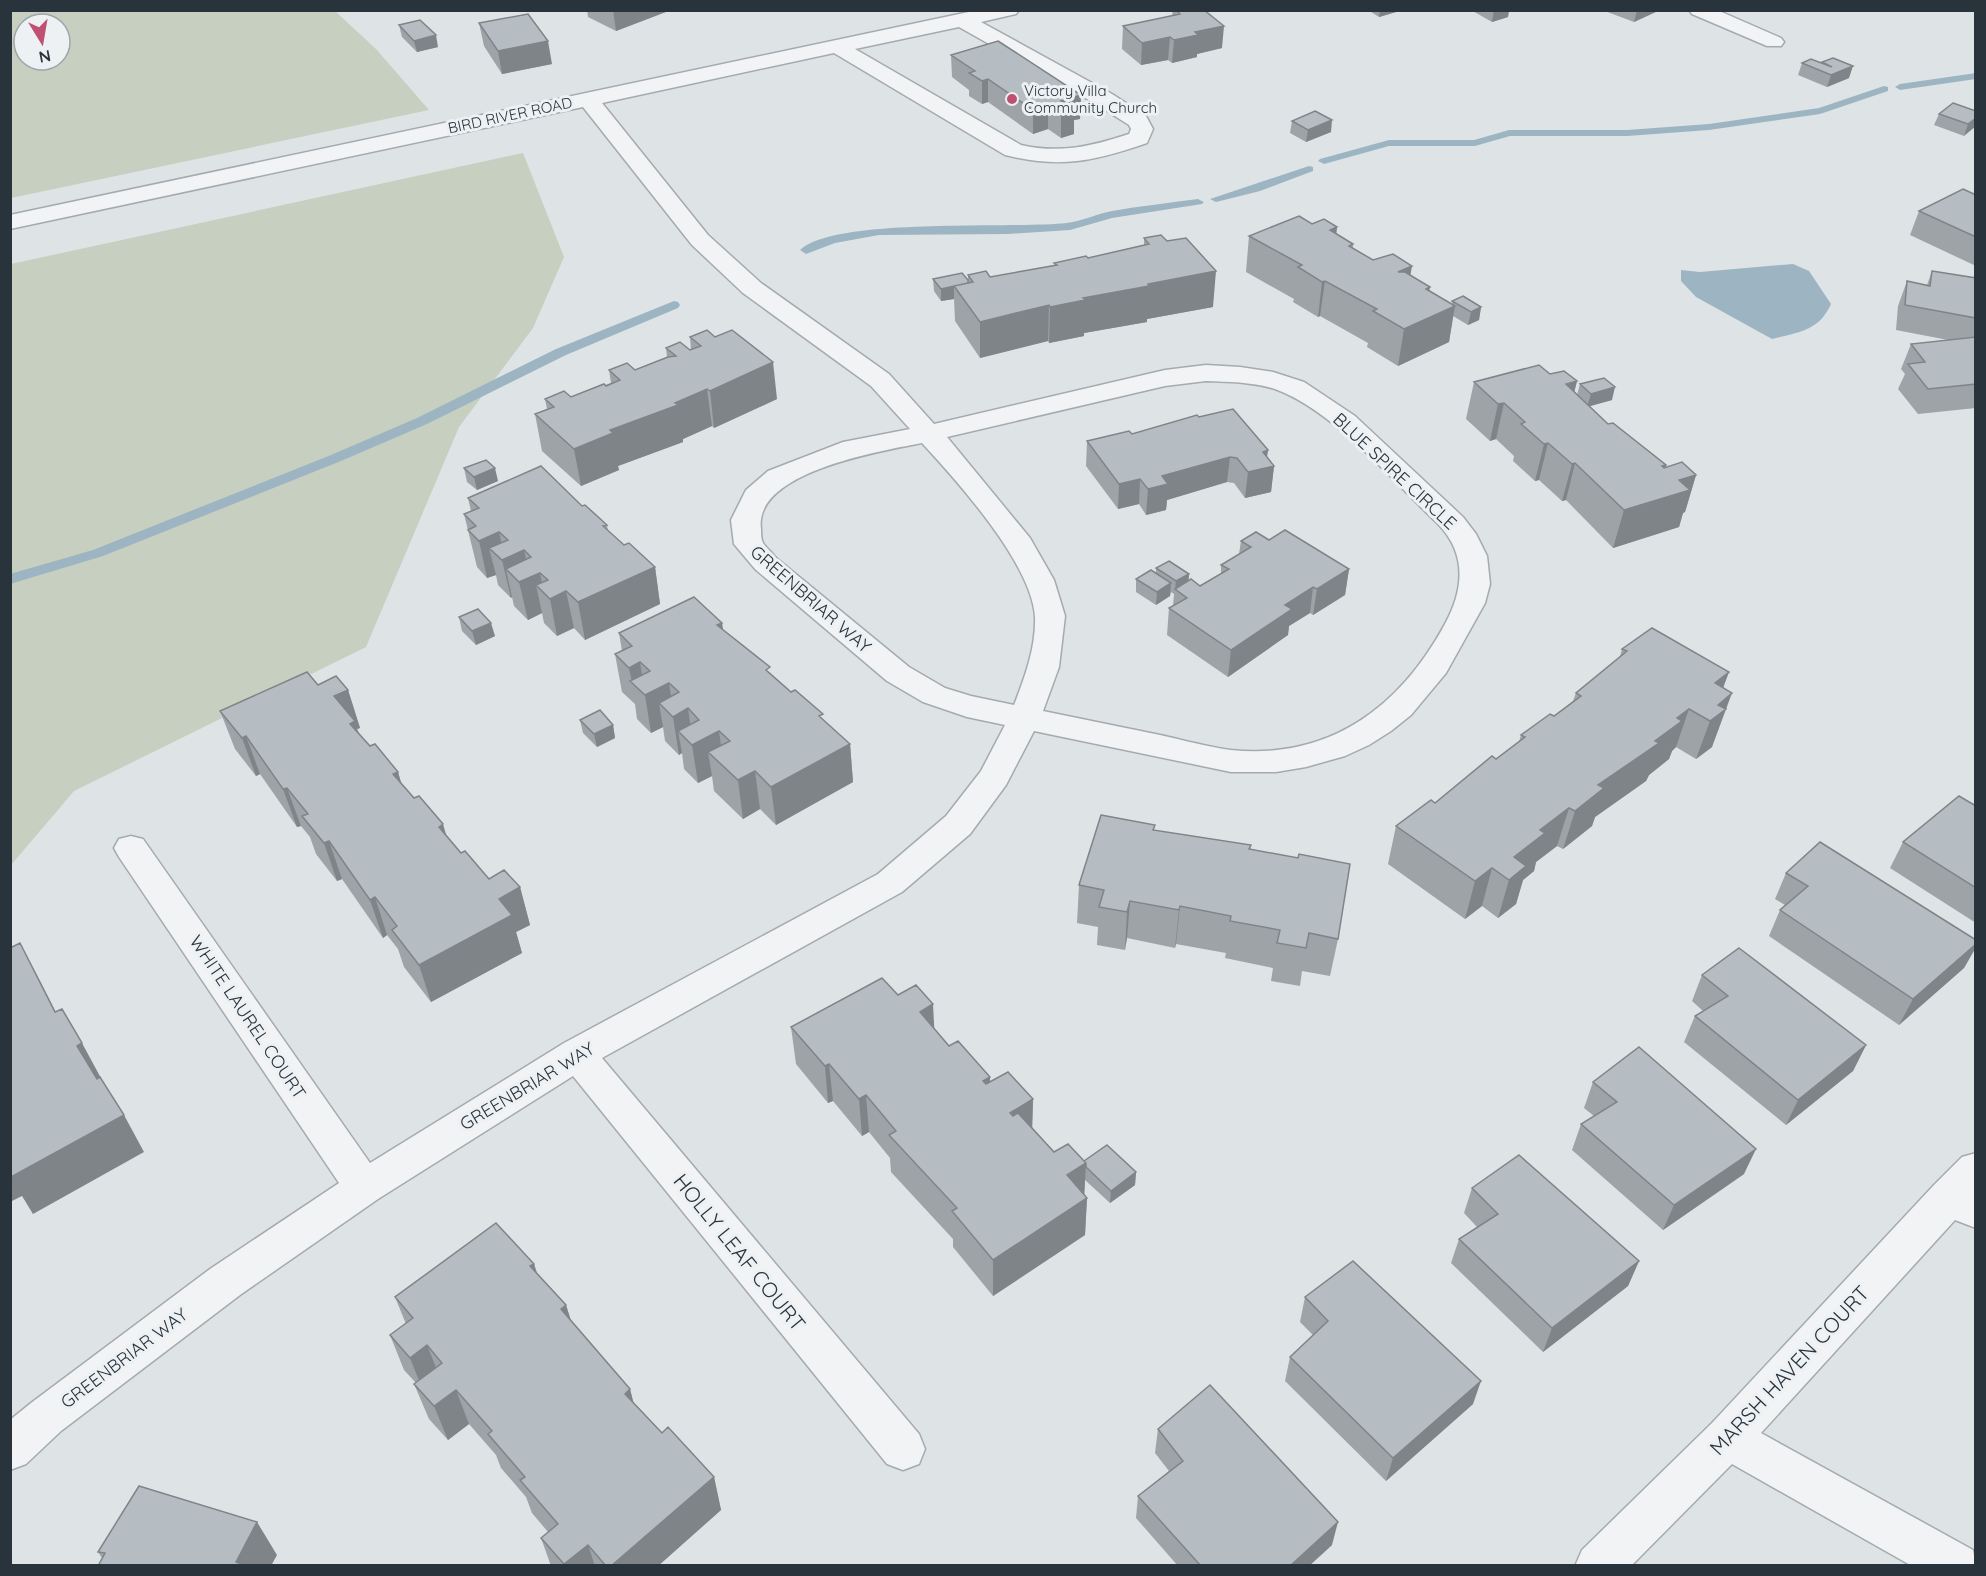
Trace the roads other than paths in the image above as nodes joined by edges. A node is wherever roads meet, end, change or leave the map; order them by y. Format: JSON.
{"nodes":[{"id":1,"x":915,"y":10,"type":"edge"},
{"id":2,"x":1009,"y":10,"type":"edge"},
{"id":3,"x":1699,"y":10,"type":"edge"},
{"id":4,"x":962,"y":20,"type":"junction"},
{"id":5,"x":933,"y":26,"type":"junction"},
{"id":6,"x":1774,"y":42,"type":"dead end"},
{"id":7,"x":836,"y":46,"type":"junction"},
{"id":8,"x":588,"y":99,"type":"junction"},
{"id":9,"x":10,"y":222,"type":"edge"},
{"id":10,"x":929,"y":433,"type":"junction"},
{"id":11,"x":1025,"y":718,"type":"junction"},
{"id":12,"x":131,"y":848,"type":"dead end"},
{"id":13,"x":578,"y":1054,"type":"junction"},
{"id":14,"x":364,"y":1187,"type":"junction"},
{"id":15,"x":1966,"y":1192,"type":"edge"},
{"id":16,"x":1728,"y":1438,"type":"junction"},
{"id":17,"x":10,"y":1449,"type":"edge"},
{"id":18,"x":903,"y":1449,"type":"dead end"},
{"id":19,"x":1598,"y":1566,"type":"edge"},
{"id":20,"x":1957,"y":1566,"type":"edge"}],
"edges":[{"from":1,"to":5,"type":"street"},
{"from":2,"to":4,"type":"street","name":"BIRD RIVER ROAD"},
{"from":3,"to":6,"type":"street"},
{"from":4,"to":5,"type":"street","name":"BIRD RIVER ROAD"},
{"from":4,"to":7,"type":"street"},
{"from":5,"to":7,"type":"street","name":"BIRD RIVER ROAD"},
{"from":7,"to":8,"type":"street","name":"BIRD RIVER ROAD"},
{"from":8,"to":9,"type":"street","name":"BIRD RIVER ROAD"},
{"from":8,"to":10,"type":"street","name":"GREENBRIAR WAY"},
{"from":10,"to":11,"type":"street","name":"GREENBRIAR WAY"},
{"from":10,"to":11,"type":"street","name":"GREENBRIAR WAY"},
{"from":10,"to":11,"type":"street","name":"BLUE SPIRE CIRCLE"},
{"from":11,"to":13,"type":"street","name":"GREENBRIAR WAY"},
{"from":12,"to":14,"type":"street","name":"WHITE LAUREL COURT"},
{"from":13,"to":14,"type":"street","name":"GREENBRIAR WAY"},
{"from":13,"to":18,"type":"street","name":"HOLLY LEAF COURT"},
{"from":14,"to":17,"type":"street","name":"GREENBRIAR WAY"},
{"from":15,"to":16,"type":"street","name":"MARSH HAVEN COURT"},
{"from":16,"to":19,"type":"street","name":"MARSH HAVEN COURT"},
{"from":16,"to":20,"type":"street"}]}
